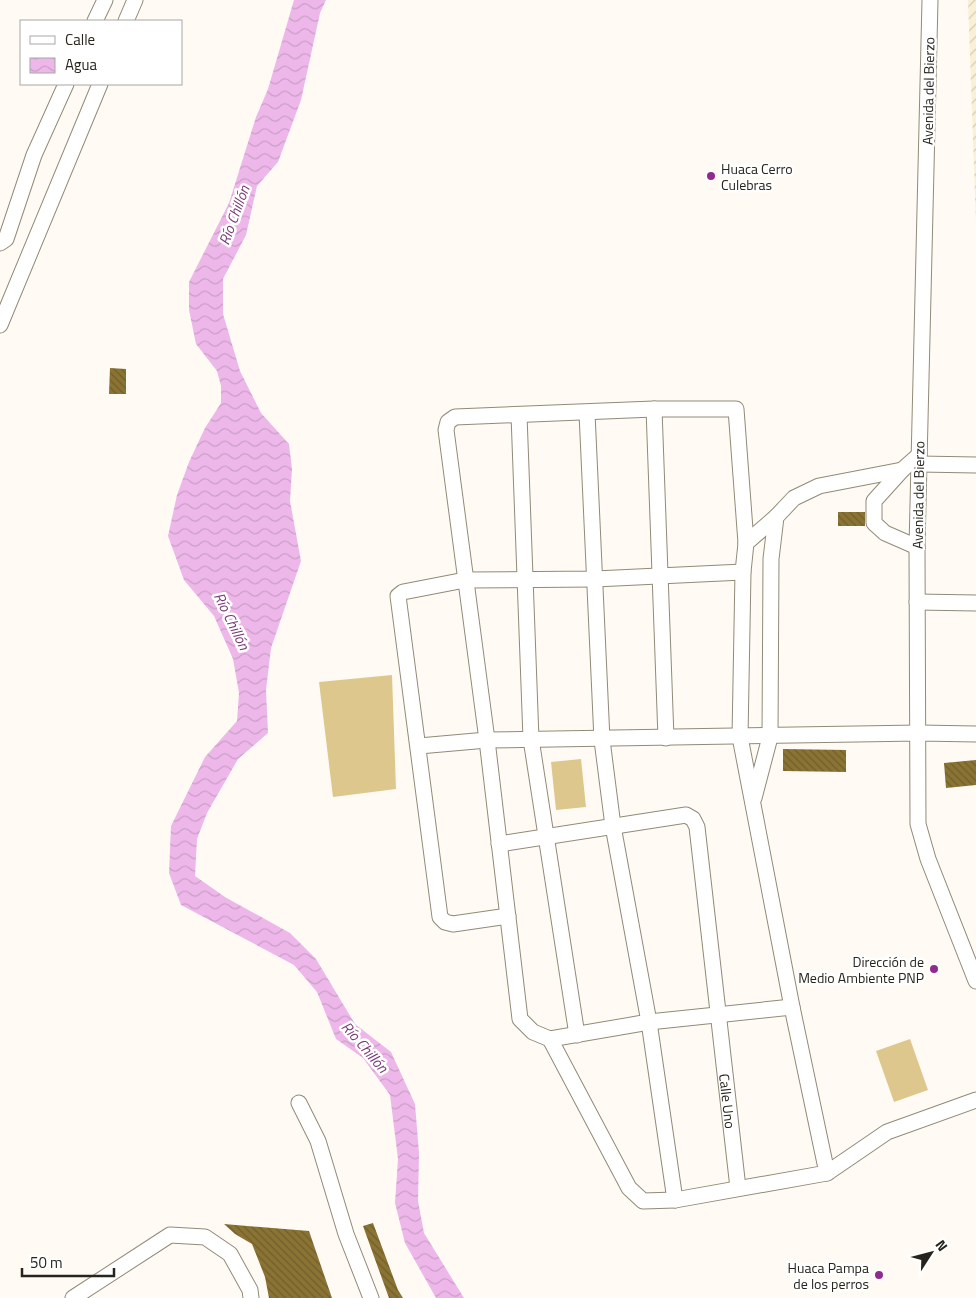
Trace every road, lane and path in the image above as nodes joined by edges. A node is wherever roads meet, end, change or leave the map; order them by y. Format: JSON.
{"nodes":[{"id":1,"x":105,"y":0,"type":"edge"},
{"id":2,"x":135,"y":0,"type":"edge"},
{"id":3,"x":930,"y":0,"type":"edge"},
{"id":4,"x":95,"y":20,"type":"edge"},
{"id":5,"x":126,"y":20,"type":"edge"},
{"id":6,"x":66,"y":85,"type":"edge"},
{"id":7,"x":100,"y":85,"type":"edge"},
{"id":8,"x":0,"y":243,"type":"edge"},
{"id":9,"x":0,"y":325,"type":"edge"},
{"id":10,"x":654,"y":409,"type":"junction"},
{"id":11,"x":587,"y":413,"type":"junction"},
{"id":12,"x":518,"y":415,"type":"junction"},
{"id":13,"x":919,"y":459,"type":"junction"},
{"id":14,"x":976,"y":465,"type":"edge"},
{"id":15,"x":902,"y":470,"type":"junction"},
{"id":16,"x":776,"y":517,"type":"junction"},
{"id":17,"x":746,"y":543,"type":"junction"},
{"id":18,"x":917,"y":547,"type":"junction"},
{"id":19,"x":743,"y":572,"type":"junction"},
{"id":20,"x":660,"y":576,"type":"junction"},
{"id":21,"x":595,"y":579,"type":"junction"},
{"id":22,"x":465,"y":580,"type":"junction"},
{"id":23,"x":525,"y":580,"type":"junction"},
{"id":24,"x":917,"y":602,"type":"junction"},
{"id":25,"x":976,"y":603,"type":"edge"},
{"id":26,"x":919,"y":733,"type":"junction"},
{"id":27,"x":976,"y":734,"type":"edge"},
{"id":28,"x":740,"y":737,"type":"junction"},
{"id":29,"x":770,"y":737,"type":"junction"},
{"id":30,"x":666,"y":738,"type":"junction"},
{"id":31,"x":487,"y":740,"type":"junction"},
{"id":32,"x":531,"y":740,"type":"junction"},
{"id":33,"x":602,"y":740,"type":"junction"},
{"id":34,"x":419,"y":746,"type":"junction"},
{"id":35,"x":753,"y":800,"type":"junction"},
{"id":36,"x":613,"y":826,"type":"junction"},
{"id":37,"x":545,"y":838,"type":"junction"},
{"id":38,"x":499,"y":844,"type":"junction"},
{"id":39,"x":508,"y":916,"type":"junction"},
{"id":40,"x":976,"y":980,"type":"edge"},
{"id":41,"x":792,"y":1008,"type":"junction"},
{"id":42,"x":718,"y":1015,"type":"junction"},
{"id":43,"x":649,"y":1022,"type":"junction"},
{"id":44,"x":577,"y":1035,"type":"junction"},
{"id":45,"x":550,"y":1040,"type":"junction"},
{"id":46,"x":976,"y":1100,"type":"edge"},
{"id":47,"x":298,"y":1103,"type":"dead end"},
{"id":48,"x":827,"y":1172,"type":"junction"},
{"id":49,"x":738,"y":1188,"type":"junction"},
{"id":50,"x":675,"y":1200,"type":"junction"},
{"id":51,"x":73,"y":1298,"type":"edge"},
{"id":52,"x":251,"y":1298,"type":"edge"},
{"id":53,"x":371,"y":1298,"type":"edge"}],
"edges":[{"from":1,"to":4,"type":"street"},
{"from":2,"to":5,"type":"street"},
{"from":3,"to":13,"type":"street","name":"Avenida del Bierzo"},
{"from":6,"to":8,"type":"street"},
{"from":7,"to":9,"type":"street"},
{"from":10,"to":11,"type":"street"},
{"from":10,"to":17,"type":"street"},
{"from":10,"to":20,"type":"street"},
{"from":11,"to":12,"type":"street"},
{"from":11,"to":21,"type":"street"},
{"from":12,"to":22,"type":"street"},
{"from":12,"to":23,"type":"street"},
{"from":13,"to":14,"type":"street"},
{"from":13,"to":15,"type":"street"},
{"from":13,"to":18,"type":"street","name":"Avenida del Bierzo"},
{"from":15,"to":16,"type":"street"},
{"from":15,"to":18,"type":"street"},
{"from":16,"to":17,"type":"street"},
{"from":16,"to":29,"type":"street"},
{"from":17,"to":19,"type":"street"},
{"from":18,"to":24,"type":"street","name":"Avenida del Bierzo"},
{"from":19,"to":20,"type":"street"},
{"from":19,"to":28,"type":"street"},
{"from":20,"to":21,"type":"street"},
{"from":20,"to":30,"type":"street"},
{"from":21,"to":23,"type":"street"},
{"from":21,"to":33,"type":"street"},
{"from":22,"to":23,"type":"street"},
{"from":22,"to":31,"type":"street"},
{"from":22,"to":34,"type":"street"},
{"from":23,"to":32,"type":"street"},
{"from":24,"to":25,"type":"street"},
{"from":24,"to":26,"type":"street","name":"Avenida del Bierzo"},
{"from":26,"to":27,"type":"street"},
{"from":26,"to":29,"type":"street"},
{"from":26,"to":40,"type":"street","name":"Avenida del Bierzo"},
{"from":28,"to":29,"type":"street"},
{"from":28,"to":30,"type":"street"},
{"from":28,"to":35,"type":"street"},
{"from":29,"to":35,"type":"street"},
{"from":30,"to":33,"type":"street"},
{"from":31,"to":32,"type":"street"},
{"from":31,"to":34,"type":"street"},
{"from":31,"to":38,"type":"street"},
{"from":32,"to":33,"type":"street"},
{"from":32,"to":37,"type":"street"},
{"from":33,"to":36,"type":"street"},
{"from":34,"to":39,"type":"street"},
{"from":35,"to":41,"type":"street"},
{"from":36,"to":37,"type":"street"},
{"from":36,"to":42,"type":"street","name":"Calle Uno"},
{"from":36,"to":43,"type":"street"},
{"from":37,"to":38,"type":"street"},
{"from":37,"to":44,"type":"street"},
{"from":38,"to":39,"type":"street"},
{"from":39,"to":45,"type":"street"},
{"from":41,"to":42,"type":"street"},
{"from":41,"to":48,"type":"street"},
{"from":42,"to":43,"type":"street"},
{"from":42,"to":49,"type":"street","name":"Calle Uno"},
{"from":43,"to":44,"type":"street"},
{"from":43,"to":50,"type":"street"},
{"from":44,"to":45,"type":"street"},
{"from":45,"to":50,"type":"street"},
{"from":46,"to":48,"type":"street"},
{"from":47,"to":53,"type":"street"},
{"from":48,"to":49,"type":"street"},
{"from":49,"to":50,"type":"street"},
{"from":51,"to":52,"type":"street"}]}
